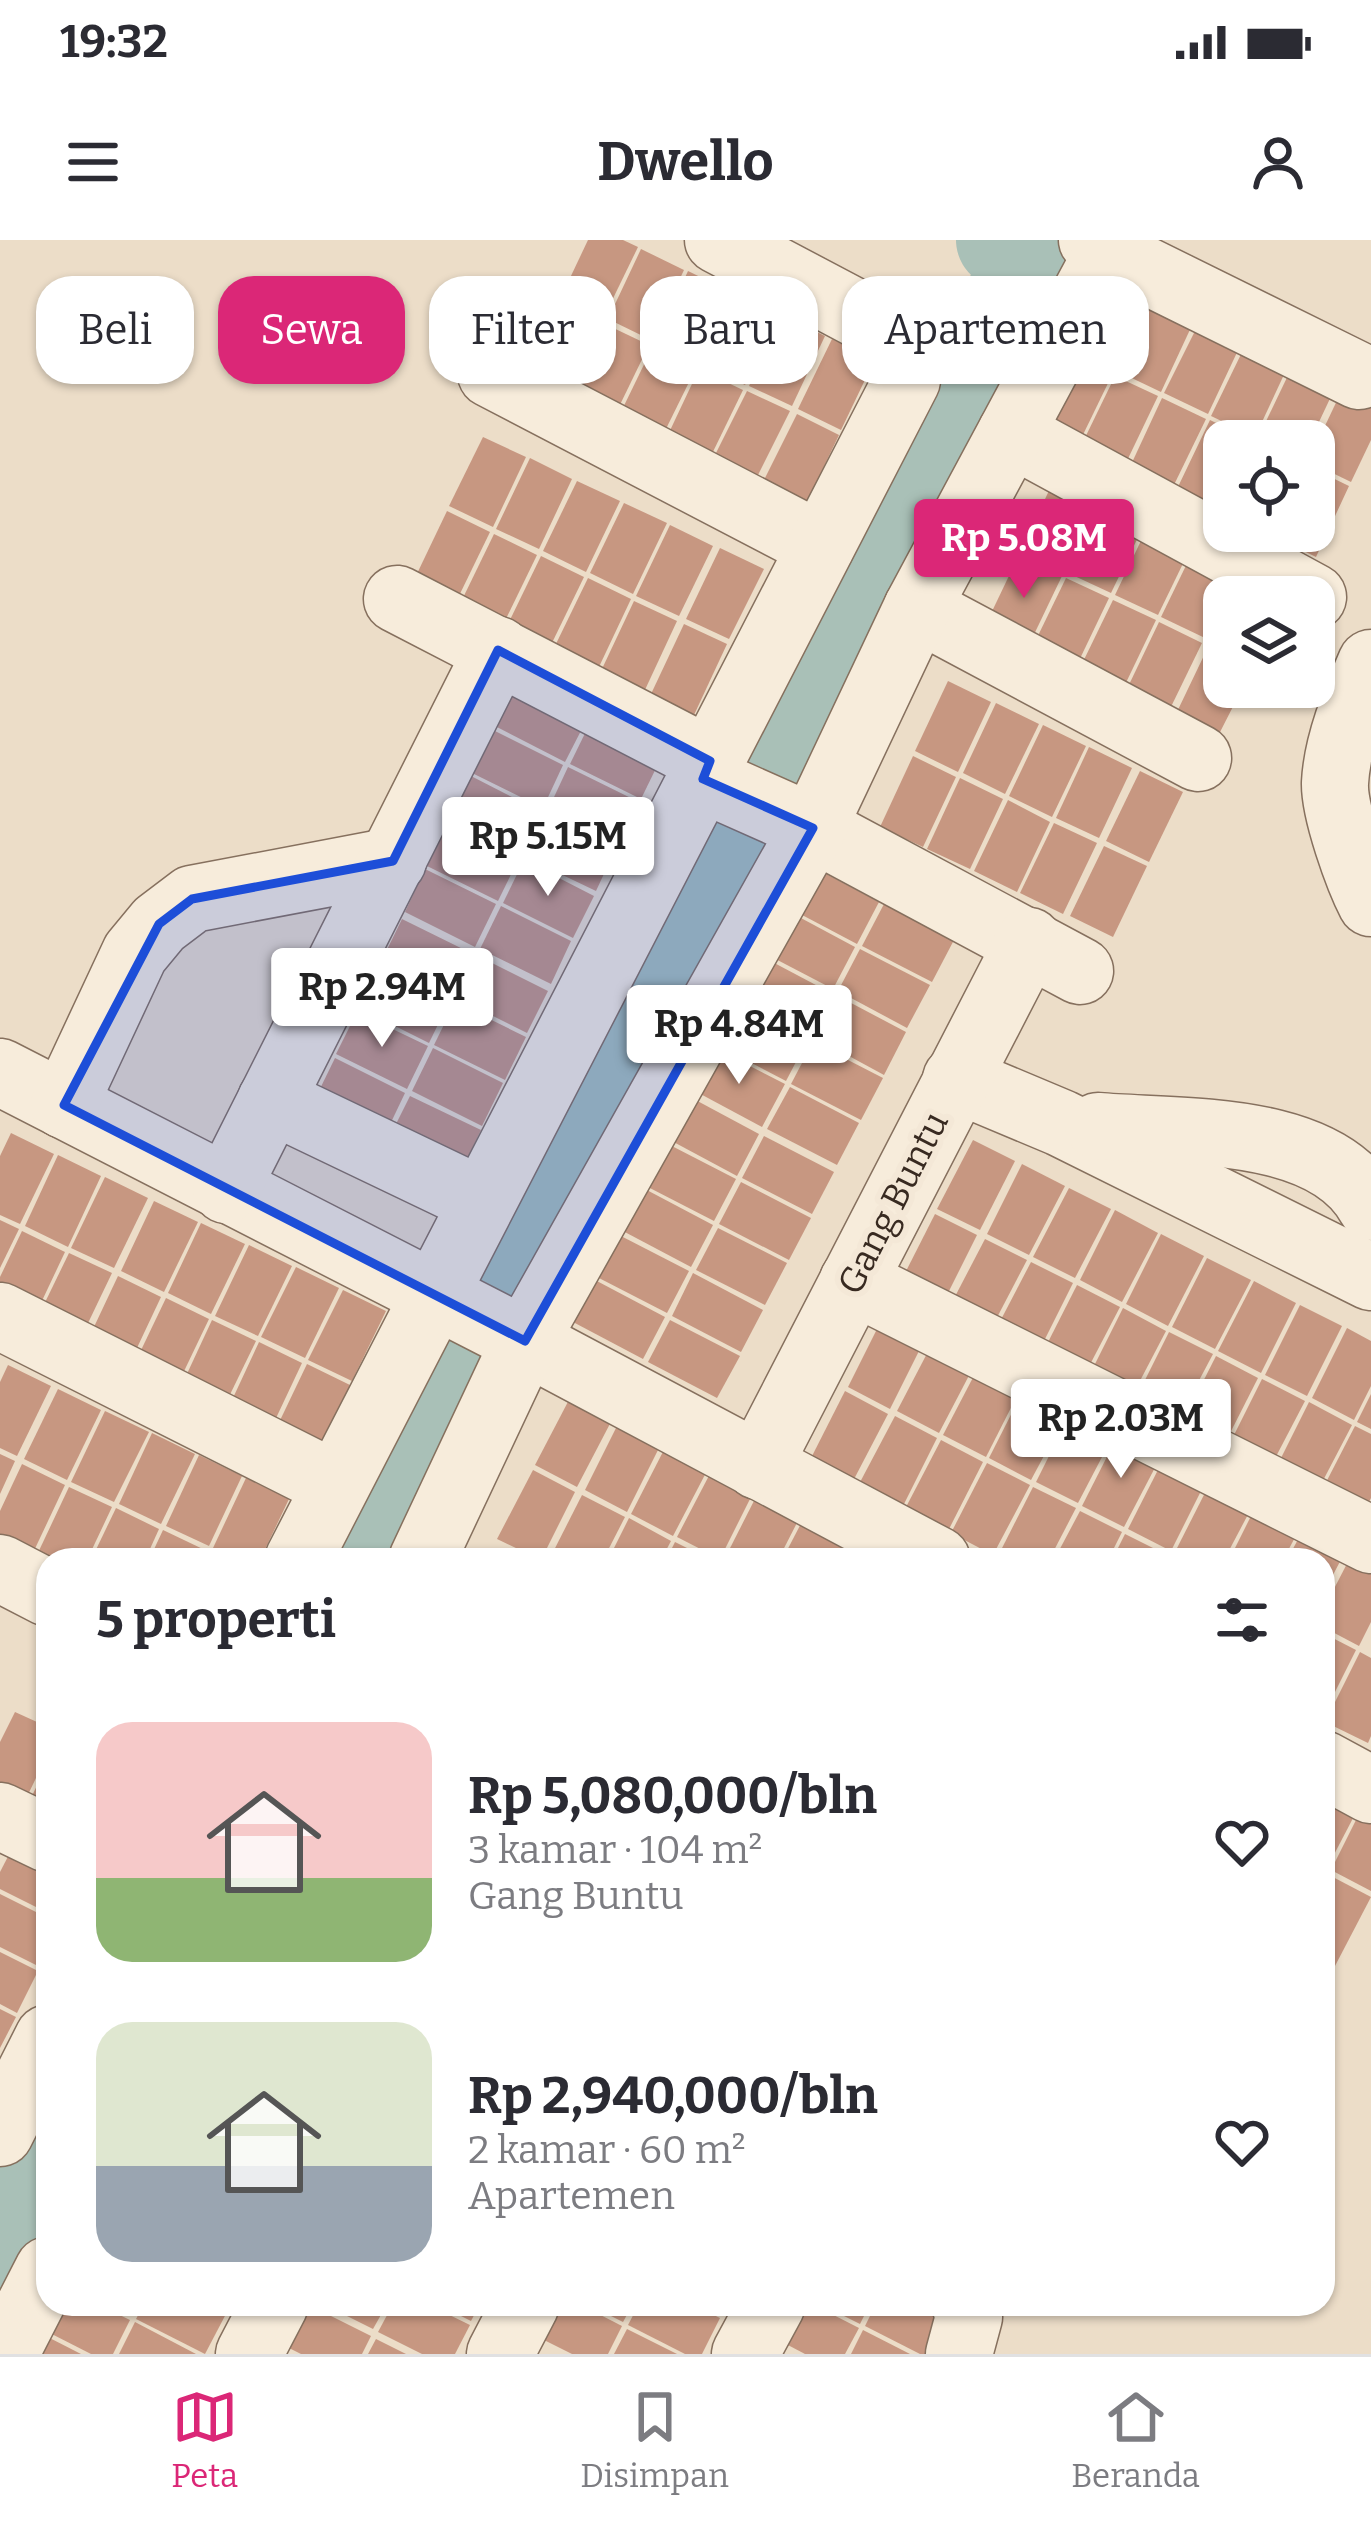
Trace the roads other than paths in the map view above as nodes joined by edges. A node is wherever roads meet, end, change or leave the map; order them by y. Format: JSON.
{"nodes":[{"id":1,"x":718,"y":240,"type":"edge"},
{"id":2,"x":1100,"y":246,"type":"edge"},
{"id":3,"x":1359,"y":376,"type":"dead end"},
{"id":4,"x":510,"y":384,"type":"edge"},
{"id":5,"x":1011,"y":433,"type":"junction"},
{"id":6,"x":821,"y":546,"type":"junction"},
{"id":7,"x":1274,"y":576,"type":"edge"},
{"id":8,"x":397,"y":598,"type":"dead end"},
{"id":9,"x":917,"y":608,"type":"junction"},
{"id":10,"x":1335,"y":610,"type":"edge"},
{"id":11,"x":1371,"y":631,"type":"edge"},
{"id":12,"x":498,"y":650,"type":"junction"},
{"id":13,"x":1371,"y":663,"type":"edge"},
{"id":14,"x":1198,"y":758,"type":"dead end"},
{"id":15,"x":707,"y":774,"type":"junction"},
{"id":16,"x":796,"y":821,"type":"junction"},
{"id":17,"x":393,"y":861,"type":"junction"},
{"id":18,"x":1371,"y":903,"type":"edge"},
{"id":19,"x":0,"y":1072,"type":"edge"},
{"id":20,"x":956,"y":1079,"type":"junction"},
{"id":21,"x":271,"y":1100,"type":"junction"},
{"id":22,"x":64,"y":1106,"type":"junction"},
{"id":23,"x":1061,"y":1123,"type":"junction"},
{"id":24,"x":226,"y":1190,"type":"junction"},
{"id":25,"x":482,"y":1202,"type":"junction"},
{"id":26,"x":1371,"y":1207,"type":"edge"},
{"id":27,"x":1371,"y":1277,"type":"edge"},
{"id":28,"x":853,"y":1280,"type":"junction"},
{"id":29,"x":433,"y":1297,"type":"junction"},
{"id":30,"x":0,"y":1316,"type":"edge"},
{"id":31,"x":526,"y":1341,"type":"junction"},
{"id":32,"x":758,"y":1466,"type":"junction"},
{"id":33,"x":337,"y":1485,"type":"junction"},
{"id":34,"x":1371,"y":1540,"type":"edge"},
{"id":35,"x":304,"y":1548,"type":"edge"},
{"id":36,"x":435,"y":1548,"type":"edge"},
{"id":37,"x":914,"y":1548,"type":"edge"},
{"id":38,"x":0,"y":1568,"type":"edge"},
{"id":39,"x":36,"y":1587,"type":"edge"},
{"id":40,"x":1335,"y":1770,"type":"edge"},
{"id":41,"x":1371,"y":1790,"type":"edge"},
{"id":42,"x":0,"y":1816,"type":"edge"},
{"id":43,"x":36,"y":1833,"type":"edge"},
{"id":44,"x":36,"y":2062,"type":"edge"},
{"id":45,"x":0,"y":2133,"type":"edge"},
{"id":46,"x":36,"y":2293,"type":"edge"},
{"id":47,"x":269,"y":2316,"type":"edge"},
{"id":48,"x":520,"y":2316,"type":"edge"},
{"id":49,"x":766,"y":2316,"type":"edge"},
{"id":50,"x":969,"y":2316,"type":"edge"},
{"id":51,"x":5,"y":2354,"type":"edge"},
{"id":52,"x":249,"y":2354,"type":"edge"},
{"id":53,"x":500,"y":2354,"type":"edge"},
{"id":54,"x":746,"y":2354,"type":"edge"},
{"id":55,"x":959,"y":2354,"type":"edge"}],
"edges":[{"from":1,"to":6,"type":"street"},
{"from":2,"to":3,"type":"street"},
{"from":2,"to":5,"type":"street"},
{"from":4,"to":6,"type":"street"},
{"from":5,"to":7,"type":"street"},
{"from":5,"to":9,"type":"street"},
{"from":6,"to":15,"type":"street"},
{"from":8,"to":12,"type":"street"},
{"from":9,"to":14,"type":"street"},
{"from":9,"to":16,"type":"street"},
{"from":10,"to":11,"type":"street"},
{"from":12,"to":15,"type":"street"},
{"from":12,"to":17,"type":"street"},
{"from":13,"to":18,"type":"street"},
{"from":15,"to":16,"type":"street"},
{"from":15,"to":25,"type":"street"},
{"from":16,"to":20,"type":"street","name":"Gang Buntu"},
{"from":16,"to":31,"type":"street"},
{"from":17,"to":21,"type":"street"},
{"from":17,"to":22,"type":"street"},
{"from":19,"to":22,"type":"street"},
{"from":20,"to":23,"type":"street"},
{"from":20,"to":28,"type":"street","name":"Gang Buntu"},
{"from":21,"to":24,"type":"street"},
{"from":21,"to":25,"type":"street"},
{"from":22,"to":24,"type":"street"},
{"from":23,"to":26,"type":"street"},
{"from":23,"to":27,"type":"street"},
{"from":24,"to":29,"type":"street"},
{"from":25,"to":29,"type":"street"},
{"from":28,"to":32,"type":"street","name":"Gang Buntu"},
{"from":28,"to":34,"type":"street"},
{"from":29,"to":31,"type":"street"},
{"from":29,"to":33,"type":"street"},
{"from":30,"to":33,"type":"street"},
{"from":31,"to":32,"type":"street"},
{"from":31,"to":36,"type":"street"},
{"from":32,"to":37,"type":"street"},
{"from":33,"to":35,"type":"street"},
{"from":38,"to":39,"type":"street"},
{"from":40,"to":41,"type":"street"},
{"from":42,"to":43,"type":"street"},
{"from":44,"to":45,"type":"street"},
{"from":46,"to":51,"type":"street"},
{"from":47,"to":52,"type":"street"},
{"from":48,"to":53,"type":"street"},
{"from":49,"to":54,"type":"street"},
{"from":50,"to":55,"type":"street"}]}
